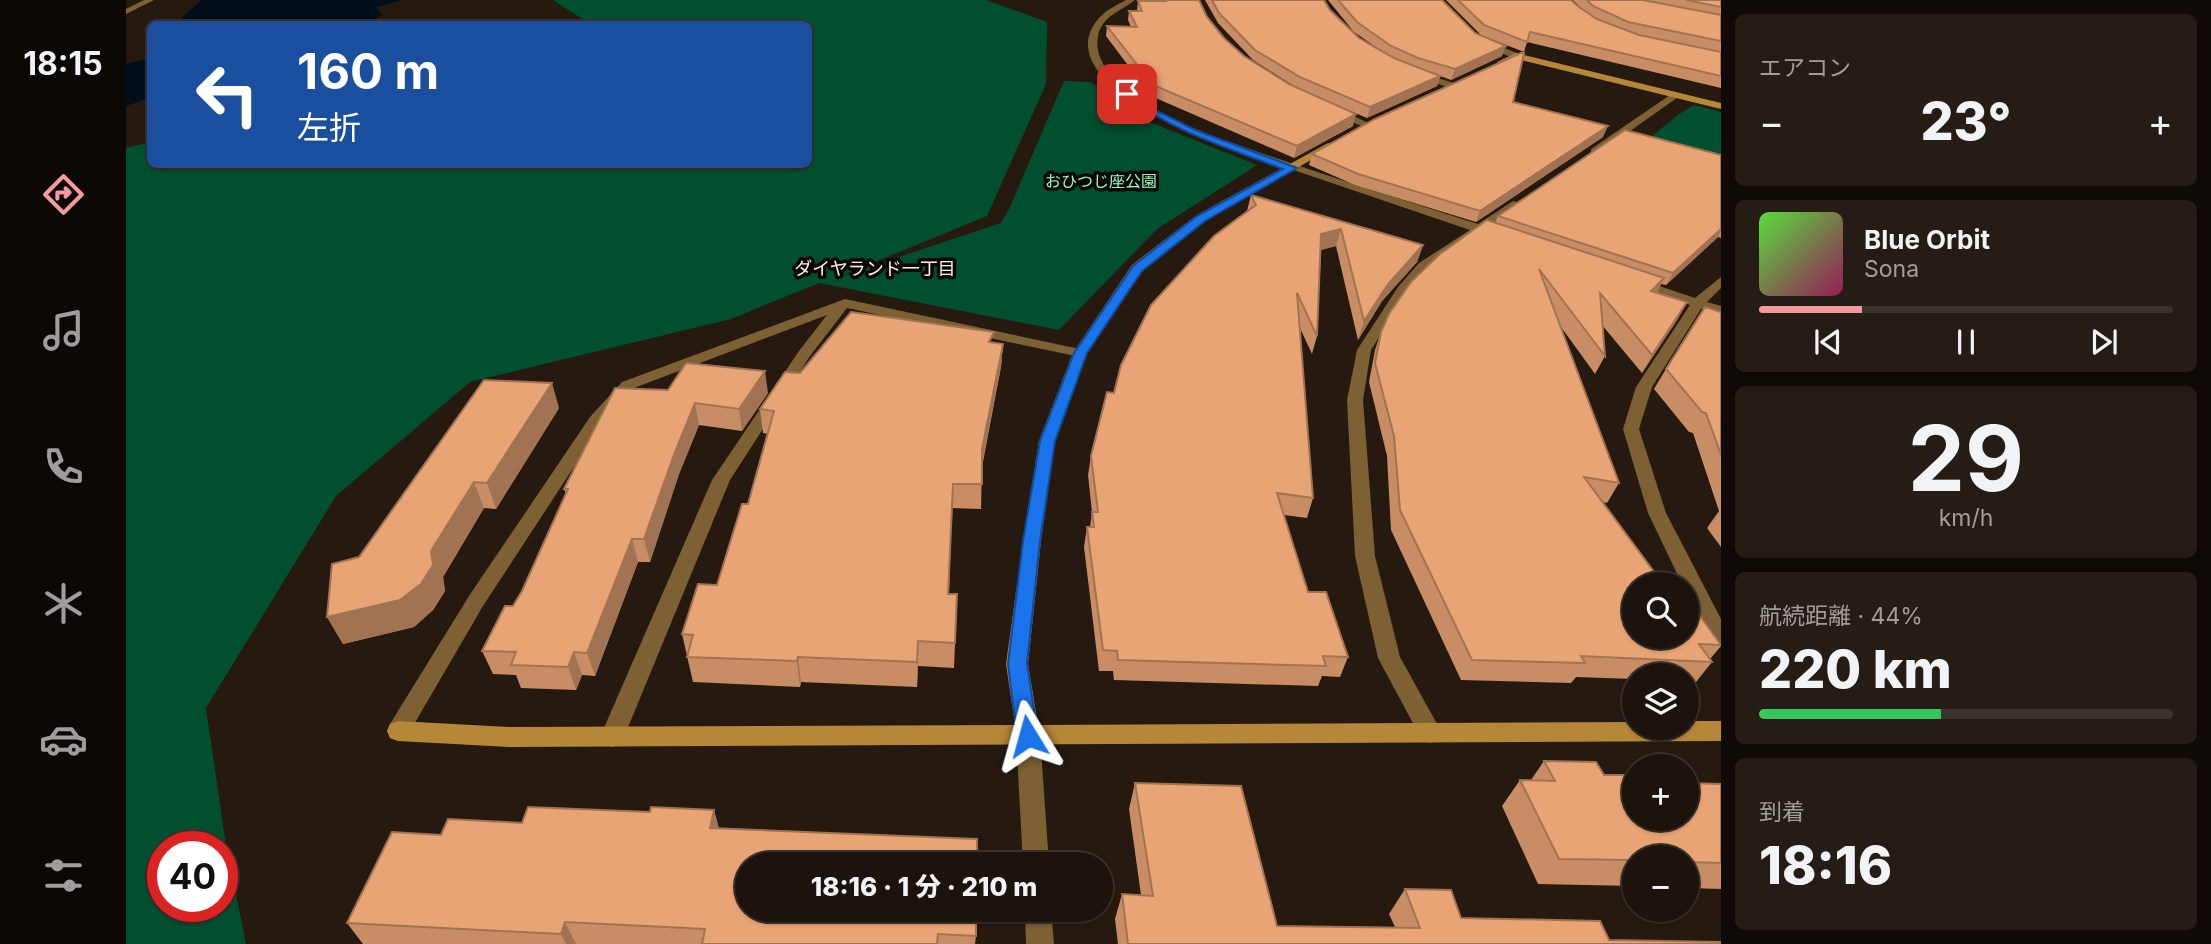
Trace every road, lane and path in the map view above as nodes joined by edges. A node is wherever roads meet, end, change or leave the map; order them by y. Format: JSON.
{"nodes":[{"id":1,"x":150,"y":0,"type":"edge"},
{"id":2,"x":1131,"y":0,"type":"edge"},
{"id":3,"x":126,"y":12,"type":"edge"},
{"id":4,"x":1476,"y":39,"type":"edge"},
{"id":5,"x":1516,"y":56,"type":"junction"},
{"id":6,"x":1483,"y":70,"type":"edge"},
{"id":7,"x":1408,"y":71,"type":"edge"},
{"id":8,"x":1676,"y":95,"type":"junction"},
{"id":9,"x":1427,"y":96,"type":"edge"},
{"id":10,"x":1322,"y":105,"type":"edge"},
{"id":11,"x":1721,"y":106,"type":"edge"},
{"id":12,"x":1583,"y":158,"type":"edge"},
{"id":13,"x":1292,"y":168,"type":"junction"},
{"id":14,"x":1526,"y":198,"type":"edge"},
{"id":15,"x":1486,"y":232,"type":"junction"},
{"id":16,"x":1621,"y":277,"type":"edge"},
{"id":17,"x":1721,"y":281,"type":"edge"},
{"id":18,"x":845,"y":303,"type":"junction"},
{"id":19,"x":1698,"y":303,"type":"junction"},
{"id":20,"x":1721,"y":311,"type":"edge"},
{"id":21,"x":1080,"y":353,"type":"junction"},
{"id":22,"x":1721,"y":637,"type":"edge"},
{"id":23,"x":1721,"y":731,"type":"edge"},
{"id":24,"x":1430,"y":733,"type":"junction"},
{"id":25,"x":1028,"y":736,"type":"junction"},
{"id":26,"x":612,"y":737,"type":"junction"},
{"id":27,"x":1034,"y":852,"type":"edge"},
{"id":28,"x":1039,"y":922,"type":"edge"},
{"id":29,"x":1040,"y":944,"type":"edge"}],
"edges":[{"from":1,"to":3,"type":"street"},
{"from":2,"to":13,"type":"street"},
{"from":4,"to":5,"type":"street"},
{"from":5,"to":6,"type":"street"},
{"from":5,"to":8,"type":"street"},
{"from":7,"to":9,"type":"street"},
{"from":8,"to":11,"type":"street"},
{"from":8,"to":12,"type":"street"},
{"from":10,"to":13,"type":"street"},
{"from":13,"to":15,"type":"street"},
{"from":13,"to":21,"type":"street"},
{"from":14,"to":15,"type":"street"},
{"from":15,"to":24,"type":"street"},
{"from":16,"to":19,"type":"street"},
{"from":17,"to":19,"type":"street"},
{"from":18,"to":21,"type":"street"},
{"from":18,"to":26,"type":"street"},
{"from":18,"to":26,"type":"street"},
{"from":19,"to":20,"type":"street"},
{"from":19,"to":22,"type":"street"},
{"from":21,"to":25,"type":"street"},
{"from":23,"to":24,"type":"street"},
{"from":24,"to":25,"type":"street"},
{"from":25,"to":26,"type":"street"},
{"from":25,"to":27,"type":"street"},
{"from":28,"to":29,"type":"street"}]}
